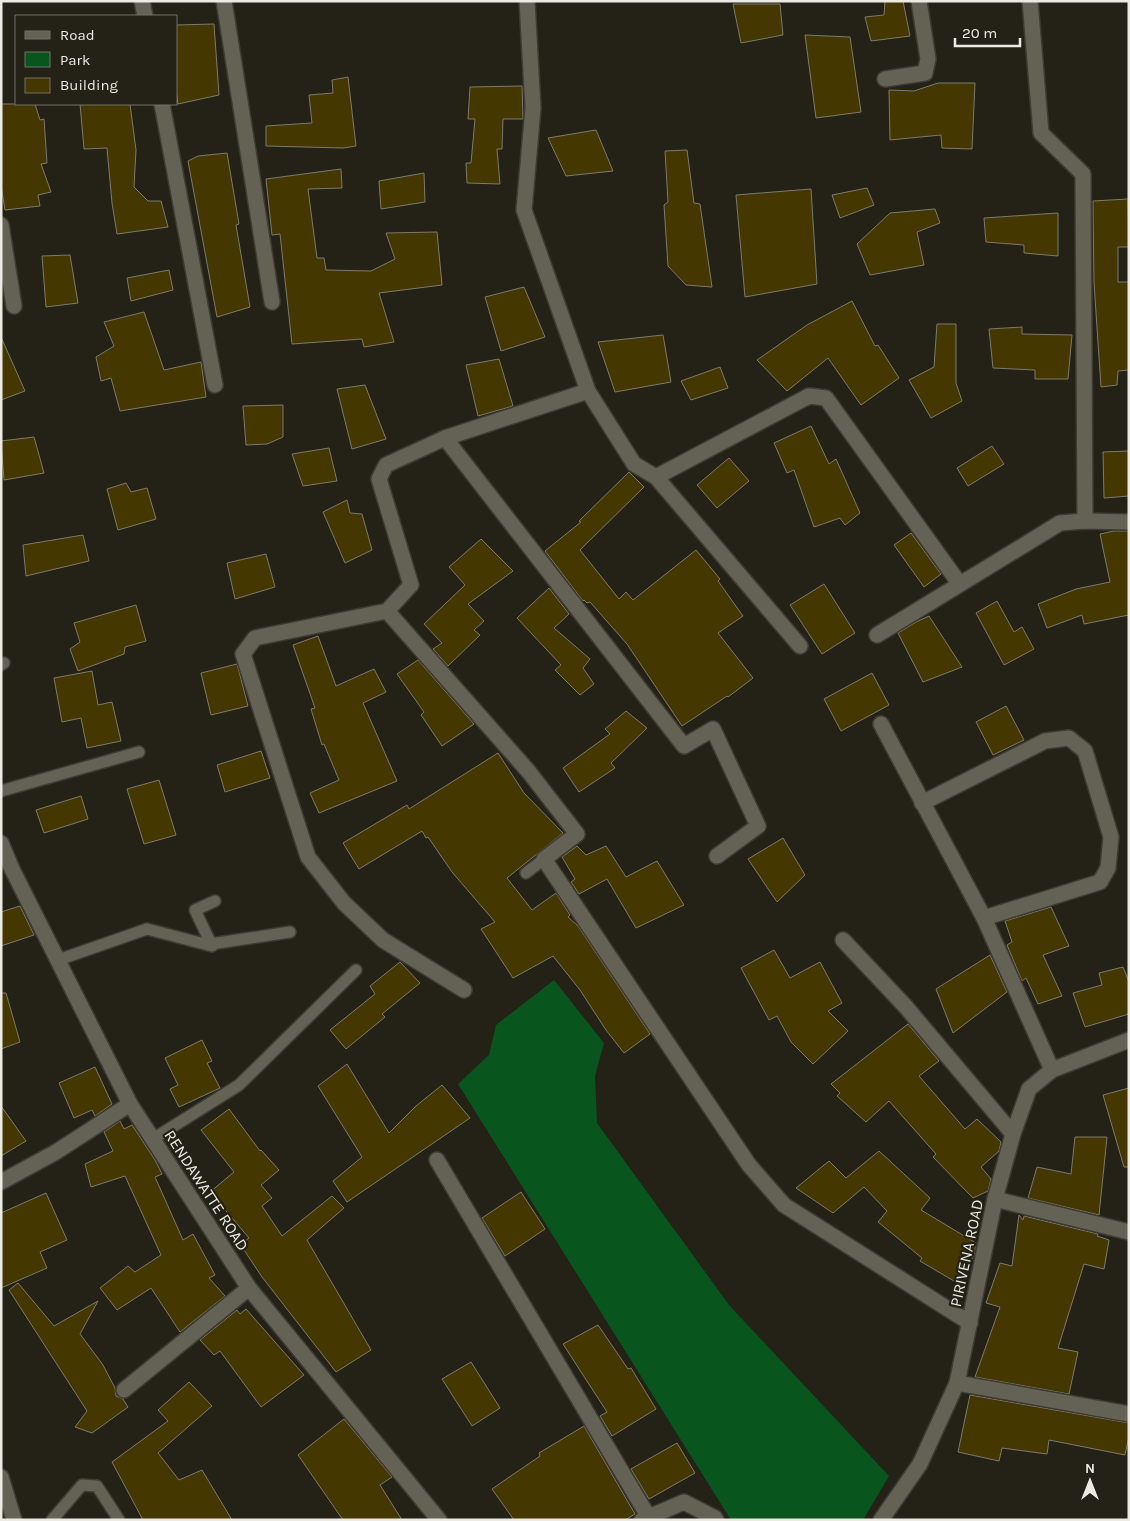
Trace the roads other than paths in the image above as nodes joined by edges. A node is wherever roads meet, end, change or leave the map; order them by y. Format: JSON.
{"nodes":[{"id":1,"x":142,"y":1,"type":"edge"},
{"id":2,"x":224,"y":1,"type":"edge"},
{"id":3,"x":527,"y":1,"type":"edge"},
{"id":4,"x":918,"y":1,"type":"edge"},
{"id":5,"x":1030,"y":1,"type":"edge"},
{"id":6,"x":145,"y":15,"type":"edge"},
{"id":7,"x":885,"y":79,"type":"dead end"},
{"id":8,"x":162,"y":105,"type":"edge"},
{"id":9,"x":1,"y":225,"type":"edge"},
{"id":10,"x":272,"y":302,"type":"dead end"},
{"id":11,"x":14,"y":306,"type":"dead end"},
{"id":12,"x":214,"y":385,"type":"dead end"},
{"id":13,"x":588,"y":391,"type":"junction"},
{"id":14,"x":445,"y":438,"type":"junction"},
{"id":15,"x":656,"y":477,"type":"junction"},
{"id":16,"x":1085,"y":521,"type":"junction"},
{"id":17,"x":1129,"y":522,"type":"edge"},
{"id":18,"x":959,"y":583,"type":"junction"},
{"id":19,"x":387,"y":611,"type":"junction"},
{"id":20,"x":877,"y":635,"type":"dead end"},
{"id":21,"x":800,"y":646,"type":"dead end"},
{"id":22,"x":881,"y":724,"type":"dead end"},
{"id":23,"x":139,"y":752,"type":"dead end"},
{"id":24,"x":1,"y":791,"type":"edge"},
{"id":25,"x":922,"y":803,"type":"junction"},
{"id":26,"x":1,"y":843,"type":"edge"},
{"id":27,"x":717,"y":856,"type":"dead end"},
{"id":28,"x":544,"y":859,"type":"junction"},
{"id":29,"x":7,"y":871,"type":"edge"},
{"id":30,"x":526,"y":873,"type":"dead end"},
{"id":31,"x":215,"y":901,"type":"dead end"},
{"id":32,"x":984,"y":918,"type":"junction"},
{"id":33,"x":290,"y":932,"type":"dead end"},
{"id":34,"x":843,"y":940,"type":"dead end"},
{"id":35,"x":211,"y":944,"type":"junction"},
{"id":36,"x":58,"y":960,"type":"junction"},
{"id":37,"x":356,"y":970,"type":"dead end"},
{"id":38,"x":464,"y":990,"type":"dead end"},
{"id":39,"x":1129,"y":1040,"type":"edge"},
{"id":40,"x":1052,"y":1070,"type":"junction"},
{"id":41,"x":130,"y":1104,"type":"junction"},
{"id":42,"x":1013,"y":1134,"type":"junction"},
{"id":43,"x":153,"y":1139,"type":"junction"},
{"id":44,"x":438,"y":1160,"type":"dead end"},
{"id":45,"x":1,"y":1182,"type":"edge"},
{"id":46,"x":995,"y":1199,"type":"junction"},
{"id":47,"x":1129,"y":1232,"type":"edge"},
{"id":48,"x":249,"y":1288,"type":"junction"},
{"id":49,"x":970,"y":1322,"type":"junction"},
{"id":50,"x":957,"y":1383,"type":"junction"},
{"id":51,"x":124,"y":1390,"type":"dead end"},
{"id":52,"x":1129,"y":1414,"type":"edge"},
{"id":53,"x":1,"y":1477,"type":"edge"},
{"id":54,"x":645,"y":1518,"type":"edge"},
{"id":55,"x":14,"y":1520,"type":"edge"},
{"id":56,"x":52,"y":1520,"type":"edge"},
{"id":57,"x":119,"y":1520,"type":"edge"},
{"id":58,"x":438,"y":1520,"type":"edge"},
{"id":59,"x":716,"y":1520,"type":"edge"},
{"id":60,"x":881,"y":1520,"type":"edge"}],
"edges":[{"from":1,"to":6,"type":"street"},
{"from":2,"to":10,"type":"street"},
{"from":3,"to":13,"type":"street"},
{"from":4,"to":7,"type":"street"},
{"from":5,"to":16,"type":"street"},
{"from":8,"to":12,"type":"street"},
{"from":9,"to":11,"type":"street"},
{"from":13,"to":14,"type":"street"},
{"from":13,"to":15,"type":"street"},
{"from":14,"to":19,"type":"street"},
{"from":14,"to":27,"type":"street"},
{"from":15,"to":18,"type":"street"},
{"from":15,"to":21,"type":"street"},
{"from":16,"to":17,"type":"street"},
{"from":16,"to":18,"type":"street"},
{"from":18,"to":20,"type":"street"},
{"from":19,"to":28,"type":"street"},
{"from":19,"to":38,"type":"street"},
{"from":22,"to":25,"type":"street"},
{"from":23,"to":24,"type":"lane"},
{"from":25,"to":32,"type":"street"},
{"from":25,"to":32,"type":"street"},
{"from":26,"to":29,"type":"street","name":"RENDAWATTE ROAD"},
{"from":28,"to":30,"type":"lane"},
{"from":28,"to":49,"type":"street"},
{"from":29,"to":36,"type":"street","name":"RENDAWATTE ROAD"},
{"from":31,"to":35,"type":"lane"},
{"from":32,"to":40,"type":"street"},
{"from":33,"to":35,"type":"lane"},
{"from":34,"to":42,"type":"street"},
{"from":35,"to":36,"type":"lane"},
{"from":36,"to":41,"type":"street","name":"RENDAWATTE ROAD"},
{"from":37,"to":43,"type":"lane"},
{"from":39,"to":40,"type":"street","name":"PIRIVENA ROAD"},
{"from":40,"to":42,"type":"street","name":"PIRIVENA ROAD"},
{"from":41,"to":43,"type":"street","name":"RENDAWATTE ROAD"},
{"from":41,"to":45,"type":"street"},
{"from":42,"to":46,"type":"street","name":"PIRIVENA ROAD"},
{"from":43,"to":48,"type":"street","name":"RENDAWATTE ROAD"},
{"from":44,"to":54,"type":"street"},
{"from":46,"to":47,"type":"street"},
{"from":46,"to":49,"type":"street","name":"PIRIVENA ROAD"},
{"from":48,"to":51,"type":"street"},
{"from":48,"to":58,"type":"street","name":"RENDAWATTE ROAD"},
{"from":49,"to":50,"type":"street","name":"PIRIVENA ROAD"},
{"from":50,"to":52,"type":"street"},
{"from":50,"to":60,"type":"street","name":"PIRIVENA ROAD"},
{"from":53,"to":55,"type":"street"},
{"from":54,"to":59,"type":"street"},
{"from":56,"to":57,"type":"lane"}]}
